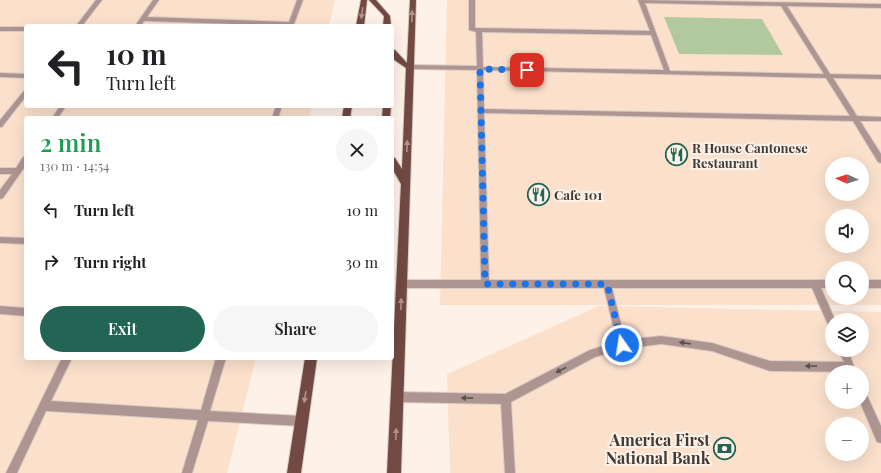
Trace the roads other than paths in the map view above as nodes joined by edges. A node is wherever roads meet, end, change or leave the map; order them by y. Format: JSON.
{"nodes":[{"id":1,"x":99,"y":0,"type":"edge"},
{"id":2,"x":156,"y":0,"type":"edge"},
{"id":3,"x":300,"y":0,"type":"edge"},
{"id":4,"x":364,"y":0,"type":"edge"},
{"id":5,"x":372,"y":0,"type":"edge"},
{"id":6,"x":413,"y":0,"type":"edge"},
{"id":7,"x":472,"y":0,"type":"edge"},
{"id":8,"x":642,"y":1,"type":"edge"},
{"id":9,"x":783,"y":4,"type":"junction"},
{"id":10,"x":881,"y":6,"type":"edge"},
{"id":11,"x":143,"y":19,"type":"junction"},
{"id":12,"x":81,"y":24,"type":"edge"},
{"id":13,"x":139,"y":24,"type":"edge"},
{"id":14,"x":360,"y":24,"type":"edge"},
{"id":15,"x":387,"y":24,"type":"edge"},
{"id":16,"x":0,"y":29,"type":"edge"},
{"id":17,"x":24,"y":30,"type":"edge"},
{"id":18,"x":479,"y":30,"type":"junction"},
{"id":19,"x":654,"y":34,"type":"junction"},
{"id":20,"x":394,"y":56,"type":"edge"},
{"id":21,"x":410,"y":67,"type":"junction"},
{"id":22,"x":480,"y":69,"type":"junction"},
{"id":23,"x":668,"y":73,"type":"junction"},
{"id":24,"x":0,"y":75,"type":"edge"},
{"id":25,"x":24,"y":76,"type":"edge"},
{"id":26,"x":828,"y":76,"type":"junction"},
{"id":27,"x":881,"y":78,"type":"edge"},
{"id":28,"x":24,"y":94,"type":"edge"},
{"id":29,"x":481,"y":111,"type":"junction"},
{"id":30,"x":855,"y":118,"type":"junction"},
{"id":31,"x":881,"y":119,"type":"edge"},
{"id":32,"x":1,"y":123,"type":"edge"},
{"id":33,"x":881,"y":160,"type":"edge"},
{"id":34,"x":24,"y":162,"type":"edge"},
{"id":35,"x":394,"y":164,"type":"edge"},
{"id":36,"x":0,"y":171,"type":"edge"},
{"id":37,"x":17,"y":171,"type":"junction"},
{"id":38,"x":406,"y":185,"type":"junction"},
{"id":39,"x":0,"y":196,"type":"edge"},
{"id":40,"x":0,"y":240,"type":"edge"},
{"id":41,"x":24,"y":241,"type":"edge"},
{"id":42,"x":402,"y":284,"type":"junction"},
{"id":43,"x":485,"y":284,"type":"junction"},
{"id":44,"x":607,"y":284,"type":"junction"},
{"id":45,"x":815,"y":284,"type":"junction"},
{"id":46,"x":825,"y":284,"type":"edge"},
{"id":47,"x":869,"y":284,"type":"edge"},
{"id":48,"x":881,"y":284,"type":"edge"},
{"id":49,"x":0,"y":310,"type":"edge"},
{"id":50,"x":24,"y":312,"type":"edge"},
{"id":51,"x":827,"y":313,"type":"edge"},
{"id":52,"x":622,"y":345,"type":"junction"},
{"id":53,"x":66,"y":360,"type":"edge"},
{"id":54,"x":220,"y":360,"type":"edge"},
{"id":55,"x":311,"y":360,"type":"edge"},
{"id":56,"x":825,"y":369,"type":"edge"},
{"id":57,"x":397,"y":397,"type":"junction"},
{"id":58,"x":506,"y":398,"type":"junction"},
{"id":59,"x":44,"y":406,"type":"junction"},
{"id":60,"x":868,"y":409,"type":"edge"},
{"id":61,"x":204,"y":416,"type":"junction"},
{"id":62,"x":301,"y":421,"type":"junction"},
{"id":63,"x":881,"y":438,"type":"edge"},
{"id":64,"x":11,"y":473,"type":"edge"},
{"id":65,"x":187,"y":473,"type":"edge"},
{"id":66,"x":294,"y":473,"type":"edge"},
{"id":67,"x":394,"y":473,"type":"edge"},
{"id":68,"x":510,"y":473,"type":"edge"}],
"edges":[{"from":1,"to":12,"type":"lane"},
{"from":2,"to":11,"type":"lane"},
{"from":3,"to":11,"type":"lane"},
{"from":4,"to":14,"type":"main road","one_way":true},
{"from":5,"to":15,"type":"main road"},
{"from":21,"to":6,"type":"main road","one_way":true},
{"from":7,"to":18,"type":"lane"},
{"from":8,"to":9,"type":"lane"},
{"from":8,"to":19,"type":"lane"},
{"from":9,"to":10,"type":"lane"},
{"from":9,"to":26,"type":"lane"},
{"from":11,"to":13,"type":"lane"},
{"from":16,"to":17,"type":"lane"},
{"from":18,"to":19,"type":"lane"},
{"from":18,"to":22,"type":"lane"},
{"from":19,"to":23,"type":"lane"},
{"from":20,"to":21,"type":"main road"},
{"from":21,"to":22,"type":"lane"},
{"from":38,"to":21,"type":"main road","one_way":true},
{"from":22,"to":23,"type":"lane"},
{"from":22,"to":29,"type":"lane"},
{"from":23,"to":26,"type":"lane"},
{"from":24,"to":25,"type":"lane"},
{"from":26,"to":27,"type":"lane"},
{"from":26,"to":30,"type":"lane"},
{"from":28,"to":32,"type":"lane"},
{"from":29,"to":30,"type":"lane"},
{"from":29,"to":43,"type":"lane"},
{"from":30,"to":31,"type":"lane"},
{"from":30,"to":33,"type":"lane"},
{"from":34,"to":37,"type":"lane"},
{"from":35,"to":38,"type":"main road"},
{"from":36,"to":37,"type":"lane"},
{"from":37,"to":39,"type":"lane"},
{"from":38,"to":42,"type":"main road"},
{"from":40,"to":41,"type":"lane"},
{"from":42,"to":43,"type":"lane"},
{"from":57,"to":42,"type":"main road","one_way":true},
{"from":43,"to":44,"type":"lane"},
{"from":44,"to":45,"type":"lane"},
{"from":44,"to":52,"type":"lane"},
{"from":45,"to":46,"type":"lane"},
{"from":45,"to":51,"type":"lane"},
{"from":47,"to":48,"type":"lane"},
{"from":49,"to":50,"type":"lane"},
{"from":56,"to":52,"type":"lane","one_way":true},
{"from":52,"to":58,"type":"lane","one_way":true},
{"from":53,"to":59,"type":"lane"},
{"from":54,"to":61,"type":"lane"},
{"from":55,"to":62,"type":"main road","one_way":true},
{"from":58,"to":57,"type":"lane","one_way":true},
{"from":67,"to":57,"type":"main road","one_way":true},
{"from":58,"to":68,"type":"lane"},
{"from":59,"to":61,"type":"lane"},
{"from":59,"to":64,"type":"lane"},
{"from":60,"to":63,"type":"lane"},
{"from":61,"to":62,"type":"lane"},
{"from":61,"to":65,"type":"lane"},
{"from":62,"to":66,"type":"main road"}]}
